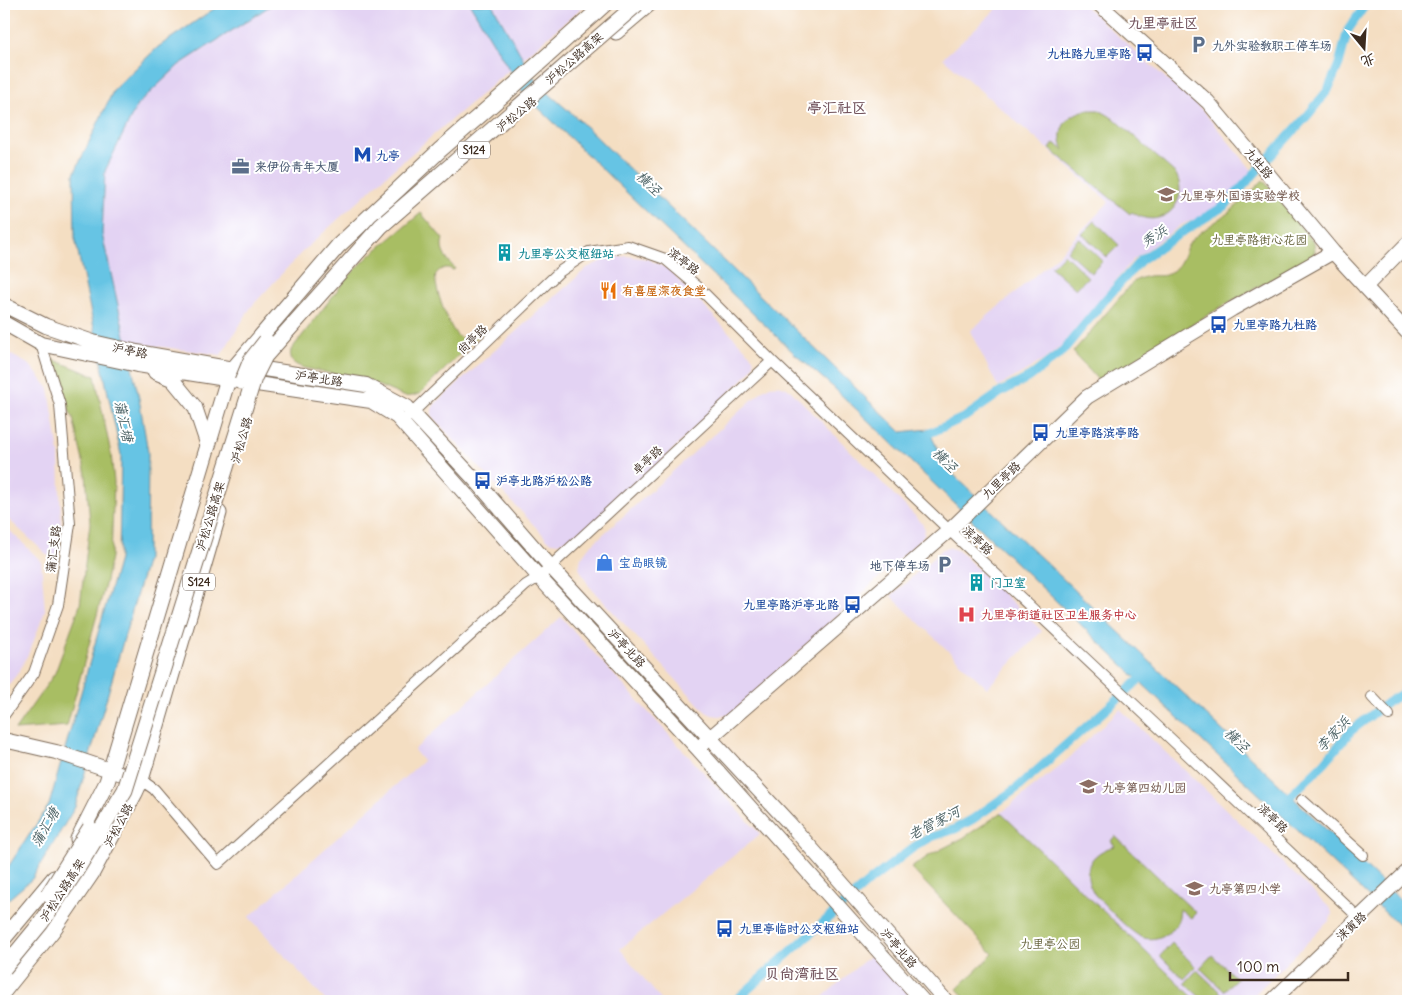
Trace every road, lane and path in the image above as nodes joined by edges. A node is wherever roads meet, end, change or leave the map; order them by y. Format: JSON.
{"nodes":[{"id":1,"x":605,"y":4,"type":"edge"},
{"id":2,"x":622,"y":4,"type":"edge"},
{"id":3,"x":637,"y":4,"type":"edge"},
{"id":4,"x":649,"y":4,"type":"edge"},
{"id":5,"x":1099,"y":4,"type":"edge"},
{"id":6,"x":1408,"y":243,"type":"edge"},
{"id":7,"x":1333,"y":252,"type":"junction"},
{"id":8,"x":559,"y":272,"type":"joint"},
{"id":9,"x":1365,"y":287,"type":"junction"},
{"id":10,"x":4,"y":305,"type":"edge"},
{"id":11,"x":4,"y":323,"type":"edge"},
{"id":12,"x":1408,"y":333,"type":"edge"},
{"id":13,"x":41,"y":344,"type":"junction"},
{"id":14,"x":94,"y":349,"type":"junction"},
{"id":15,"x":138,"y":359,"type":"junction"},
{"id":16,"x":772,"y":361,"type":"junction"},
{"id":17,"x":264,"y":369,"type":"junction"},
{"id":18,"x":230,"y":374,"type":"junction"},
{"id":19,"x":257,"y":384,"type":"junction"},
{"id":20,"x":407,"y":418,"type":"junction"},
{"id":21,"x":208,"y":446,"type":"junction"},
{"id":22,"x":950,"y":530,"type":"junction"},
{"id":23,"x":550,"y":566,"type":"junction"},
{"id":24,"x":539,"y":576,"type":"junction"},
{"id":25,"x":1372,"y":697,"type":"dead end"},
{"id":26,"x":4,"y":715,"type":"edge"},
{"id":27,"x":1389,"y":716,"type":"dead end"},
{"id":28,"x":711,"y":738,"type":"junction"},
{"id":29,"x":4,"y":740,"type":"edge"},
{"id":30,"x":698,"y":749,"type":"junction"},
{"id":31,"x":110,"y":770,"type":"junction"},
{"id":32,"x":141,"y":780,"type":"junction"},
{"id":33,"x":1302,"y":800,"type":"dead end"},
{"id":34,"x":1363,"y":855,"type":"dead end"},
{"id":35,"x":1408,"y":871,"type":"edge"},
{"id":36,"x":1359,"y":918,"type":"junction"},
{"id":37,"x":4,"y":938,"type":"edge"},
{"id":38,"x":4,"y":956,"type":"edge"},
{"id":39,"x":4,"y":968,"type":"edge"},
{"id":40,"x":4,"y":991,"type":"edge"},
{"id":41,"x":923,"y":1001,"type":"edge"},
{"id":42,"x":946,"y":1001,"type":"edge"},
{"id":43,"x":1272,"y":1001,"type":"edge"}],
"edges":[{"from":1,"to":18,"type":"main road","name":"沪松公路","number":"S124"},
{"from":2,"to":38,"type":"main road","name":"沪松公路高架","bridge":true},
{"from":3,"to":39,"type":"main road","name":"沪松公路高架","bridge":true},
{"from":4,"to":17,"type":"main road","name":"沪松公路","number":"S124"},
{"from":5,"to":7,"type":"street","name":"九杜路"},
{"from":6,"to":9,"type":"street"},
{"from":7,"to":9,"type":"street","name":"九杜路"},
{"from":7,"to":22,"type":"street","name":"九里亭路"},
{"from":8,"to":16,"type":"street","name":"滨亭路"},
{"from":8,"to":20,"type":"street","name":"尚亭路"},
{"from":9,"to":12,"type":"street","name":"九杜路"},
{"from":10,"to":14,"type":"street","name":"沪亭路"},
{"from":11,"to":13,"type":"street","name":"沪亭路"},
{"from":13,"to":14,"type":"street","name":"沪亭路"},
{"from":13,"to":26,"type":"street","name":"蒲汇支路"},
{"from":14,"to":15,"type":"street","name":"沪亭路"},
{"from":15,"to":18,"type":"street","name":"沪亭路"},
{"from":15,"to":21,"type":"street"},
{"from":16,"to":22,"type":"street","name":"滨亭路"},
{"from":16,"to":23,"type":"street","name":"卓亭路"},
{"from":17,"to":18,"type":"street","name":"沪亭路"},
{"from":17,"to":19,"type":"main road","name":"沪松公路","number":"S124"},
{"from":17,"to":20,"type":"street","name":"沪亭北路"},
{"from":18,"to":19,"type":"street","name":"沪亭路"},
{"from":18,"to":21,"type":"main road","name":"沪松公路","number":"S124"},
{"from":19,"to":20,"type":"street","name":"沪亭北路"},
{"from":19,"to":32,"type":"main road","name":"沪松公路","number":"S124"},
{"from":20,"to":23,"type":"street","name":"沪亭北路"},
{"from":20,"to":24,"type":"street","name":"沪亭北路"},
{"from":21,"to":31,"type":"main road","name":"沪松公路","number":"S124"},
{"from":22,"to":28,"type":"street","name":"九里亭路"},
{"from":22,"to":36,"type":"street","name":"滨亭路"},
{"from":23,"to":24,"type":"street","name":"卓亭路"},
{"from":23,"to":28,"type":"street","name":"沪亭北路"},
{"from":24,"to":30,"type":"street","name":"沪亭北路"},
{"from":24,"to":32,"type":"street","name":"卓亭路"},
{"from":25,"to":27,"type":"street"},
{"from":28,"to":30,"type":"street","name":"九里亭路"},
{"from":28,"to":42,"type":"street","name":"沪亭北路"},
{"from":29,"to":31,"type":"street"},
{"from":30,"to":41,"type":"street","name":"沪亭北路"},
{"from":31,"to":32,"type":"street"},
{"from":31,"to":37,"type":"main road","name":"沪松公路","number":"S124"},
{"from":32,"to":40,"type":"main road","name":"沪松公路","number":"S124"},
{"from":33,"to":34,"type":"street"},
{"from":35,"to":36,"type":"street","name":"涞寅路"},
{"from":36,"to":43,"type":"street","name":"涞寅路"}]}
